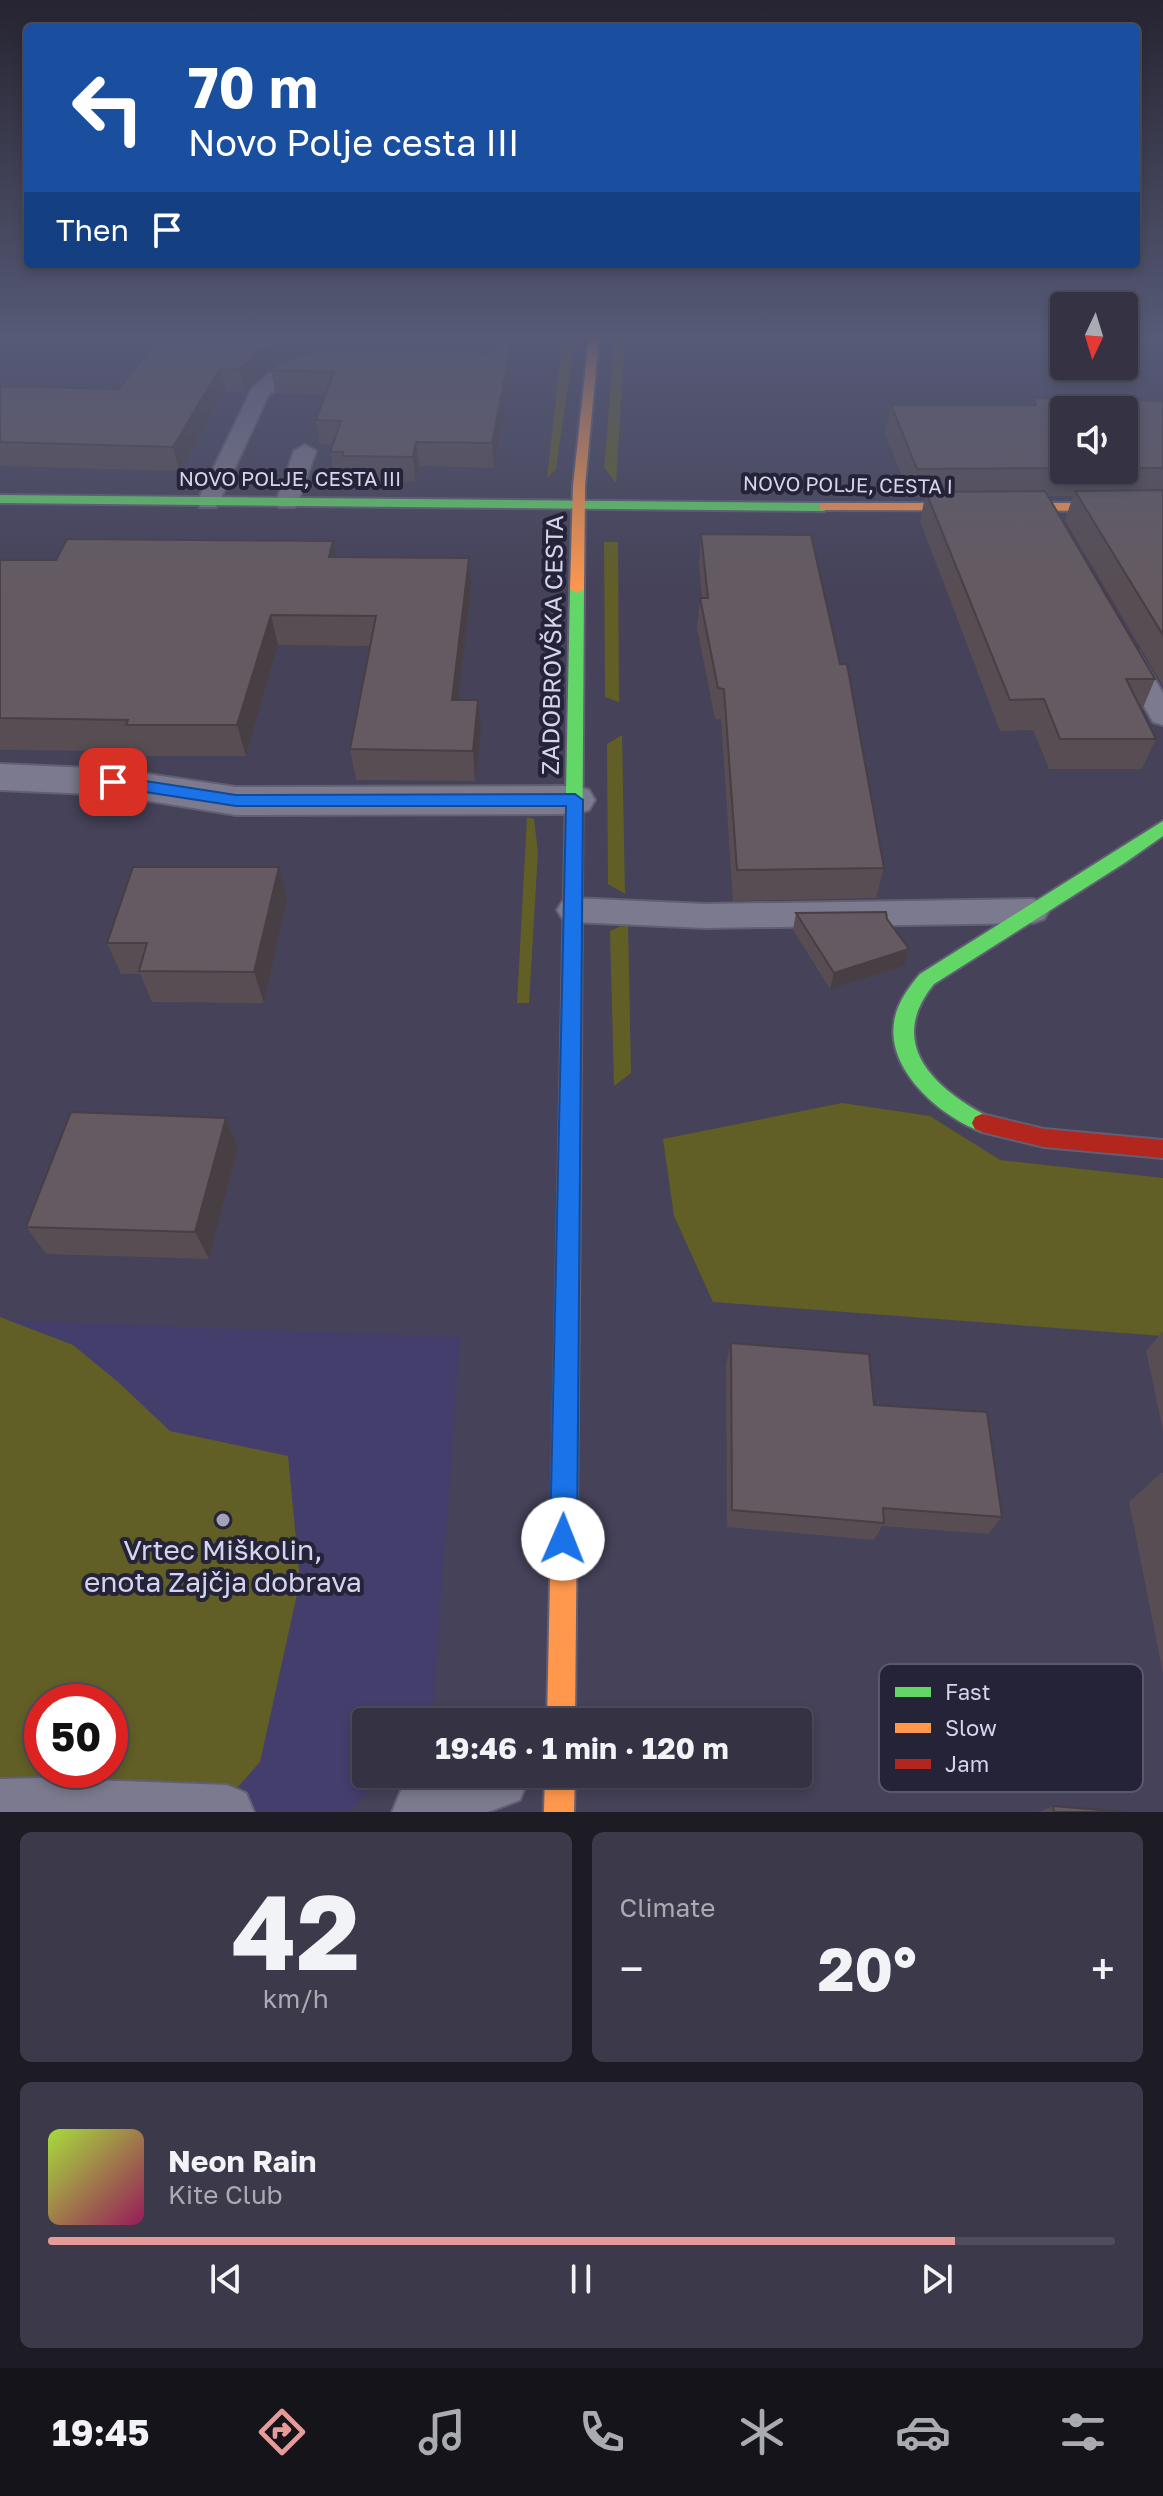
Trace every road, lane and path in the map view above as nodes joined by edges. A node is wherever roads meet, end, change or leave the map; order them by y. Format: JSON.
{"nodes":[{"id":1,"x":246,"y":422,"type":"edge"},
{"id":2,"x":587,"y":422,"type":"edge"},
{"id":3,"x":305,"y":451,"type":"dead end"},
{"id":4,"x":0,"y":499,"type":"edge"},
{"id":5,"x":208,"y":502,"type":"junction"},
{"id":6,"x":287,"y":502,"type":"junction"},
{"id":7,"x":580,"y":503,"type":"junction"},
{"id":8,"x":1163,"y":507,"type":"edge"},
{"id":9,"x":1044,"y":508,"type":"junction"},
{"id":10,"x":1059,"y":535,"type":"edge"},
{"id":11,"x":1119,"y":639,"type":"edge"},
{"id":12,"x":1163,"y":716,"type":"edge"},
{"id":13,"x":0,"y":777,"type":"edge"},
{"id":14,"x":575,"y":800,"type":"junction"},
{"id":15,"x":1163,"y":827,"type":"edge"},
{"id":16,"x":573,"y":910,"type":"junction"},
{"id":17,"x":1033,"y":911,"type":"junction"},
{"id":18,"x":1163,"y":1149,"type":"edge"},
{"id":19,"x":561,"y":1708,"type":"edge"},
{"id":20,"x":459,"y":1788,"type":"edge"},
{"id":21,"x":560,"y":1788,"type":"edge"},
{"id":22,"x":0,"y":1806,"type":"edge"},
{"id":23,"x":227,"y":1812,"type":"edge"},
{"id":24,"x":429,"y":1812,"type":"edge"},
{"id":25,"x":559,"y":1812,"type":"edge"}],
"edges":[{"from":1,"to":5,"type":"lane"},
{"from":2,"to":7,"type":"street","name":"ZADOBROVŠKA CESTA"},
{"from":3,"to":6,"type":"lane"},
{"from":4,"to":5,"type":"street","name":"NOVO POLJE, CESTA III"},
{"from":5,"to":6,"type":"street","name":"NOVO POLJE, CESTA III"},
{"from":6,"to":7,"type":"street","name":"NOVO POLJE, CESTA III"},
{"from":7,"to":9,"type":"street","name":"NOVO POLJE, CESTA I"},
{"from":7,"to":14,"type":"street","name":"ZADOBROVŠKA CESTA"},
{"from":8,"to":9,"type":"street","name":"NOVO POLJE, CESTA I"},
{"from":9,"to":10,"type":"lane"},
{"from":11,"to":12,"type":"lane"},
{"from":13,"to":14,"type":"street"},
{"from":14,"to":16,"type":"street","name":"ZADOBROVŠKA CESTA"},
{"from":15,"to":17,"type":"street"},
{"from":16,"to":17,"type":"lane"},
{"from":16,"to":19,"type":"street","name":"ZADOBROVŠKA CESTA"},
{"from":17,"to":18,"type":"street"},
{"from":20,"to":24,"type":"street"},
{"from":21,"to":25,"type":"street"},
{"from":22,"to":23,"type":"lane"}]}
